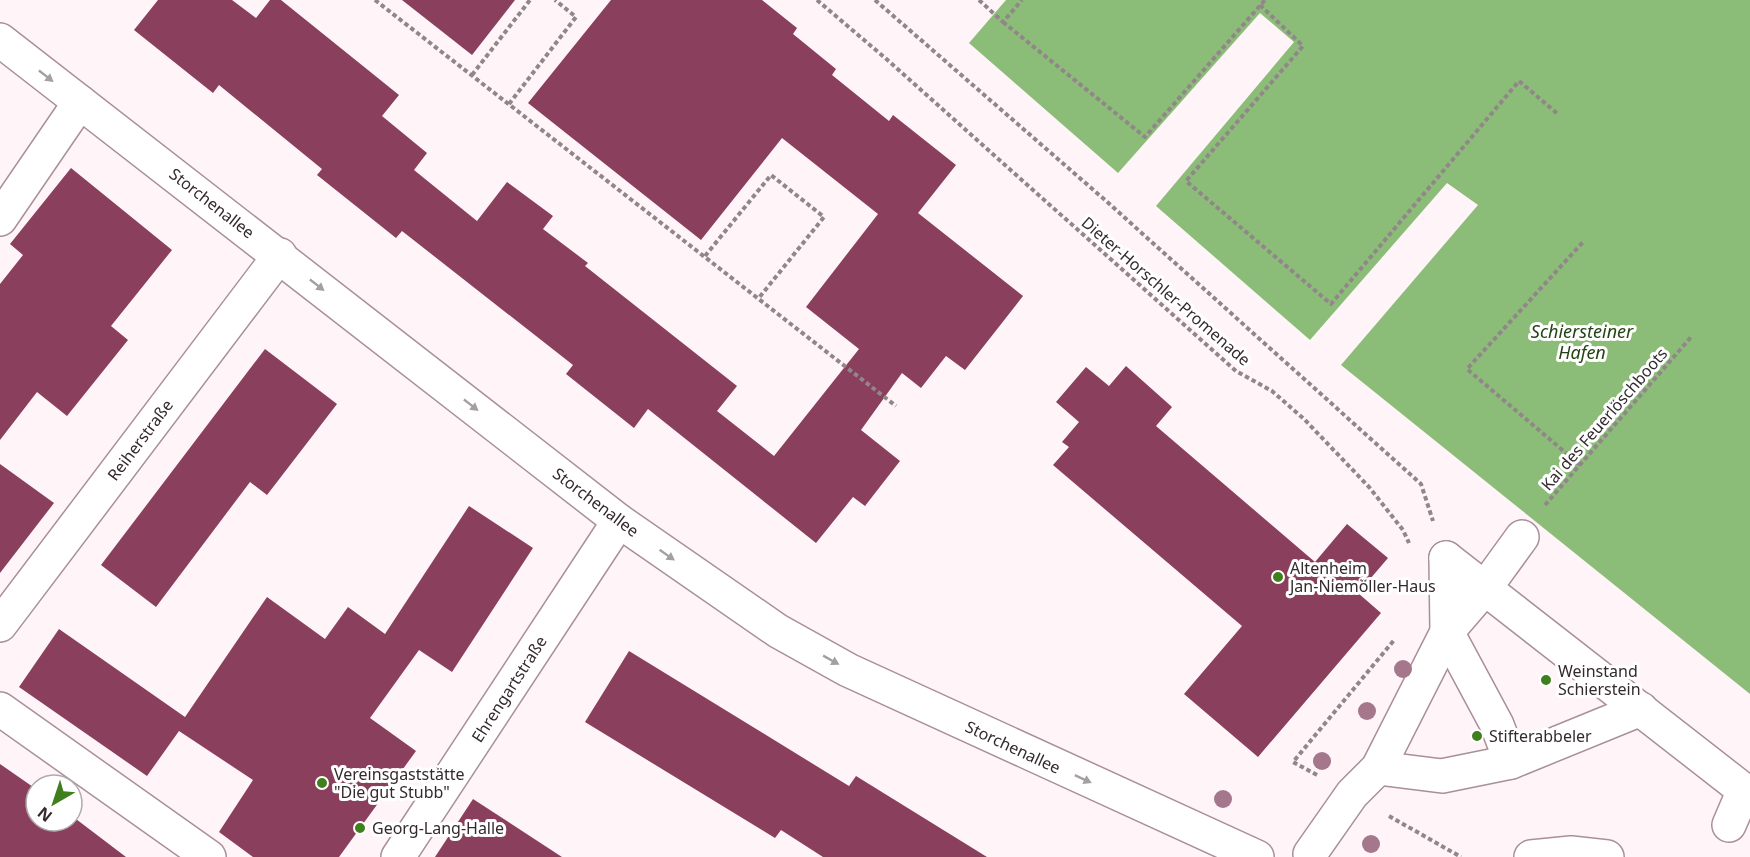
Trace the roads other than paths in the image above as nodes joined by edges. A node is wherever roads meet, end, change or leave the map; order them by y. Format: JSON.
{"nodes":[{"id":1,"x":0,"y":40,"type":"edge"},
{"id":2,"x":80,"y":102,"type":"junction"},
{"id":3,"x":0,"y":219,"type":"edge"},
{"id":4,"x":279,"y":255,"type":"junction"},
{"id":5,"x":619,"y":521,"type":"junction"},
{"id":6,"x":1521,"y":537,"type":"dead end"},
{"id":7,"x":1485,"y":588,"type":"junction"},
{"id":8,"x":0,"y":624,"type":"edge"},
{"id":9,"x":1447,"y":632,"type":"junction"},
{"id":10,"x":0,"y":710,"type":"edge"},
{"id":11,"x":1641,"y":710,"type":"junction"},
{"id":12,"x":1510,"y":762,"type":"junction"},
{"id":13,"x":1378,"y":768,"type":"junction"},
{"id":14,"x":1747,"y":792,"type":"edge"},
{"id":15,"x":1729,"y":825,"type":"dead end"},
{"id":16,"x":1310,"y":854,"type":"dead end"},
{"id":17,"x":209,"y":857,"type":"edge"},
{"id":18,"x":398,"y":857,"type":"edge"},
{"id":19,"x":1257,"y":857,"type":"edge"},
{"id":20,"x":1531,"y":857,"type":"edge"},
{"id":21,"x":1607,"y":857,"type":"edge"}],
"edges":[{"from":1,"to":2,"type":"street","name":"Storchenallee","one_way":true},
{"from":2,"to":3,"type":"street"},
{"from":2,"to":4,"type":"street","name":"Storchenallee"},
{"from":4,"to":5,"type":"street","name":"Storchenallee","one_way":true},
{"from":4,"to":8,"type":"street","name":"Reiherstraße"},
{"from":5,"to":18,"type":"street","name":"Ehrengartstraße"},
{"from":5,"to":19,"type":"street","name":"Storchenallee","one_way":true},
{"from":6,"to":7,"type":"street"},
{"from":7,"to":9,"type":"street"},
{"from":7,"to":9,"type":"street"},
{"from":7,"to":11,"type":"street"},
{"from":9,"to":12,"type":"street"},
{"from":9,"to":13,"type":"street"},
{"from":10,"to":17,"type":"street"},
{"from":11,"to":12,"type":"street"},
{"from":11,"to":14,"type":"street"},
{"from":12,"to":13,"type":"street"},
{"from":13,"to":16,"type":"street"},
{"from":14,"to":15,"type":"street"},
{"from":20,"to":21,"type":"street"}]}
